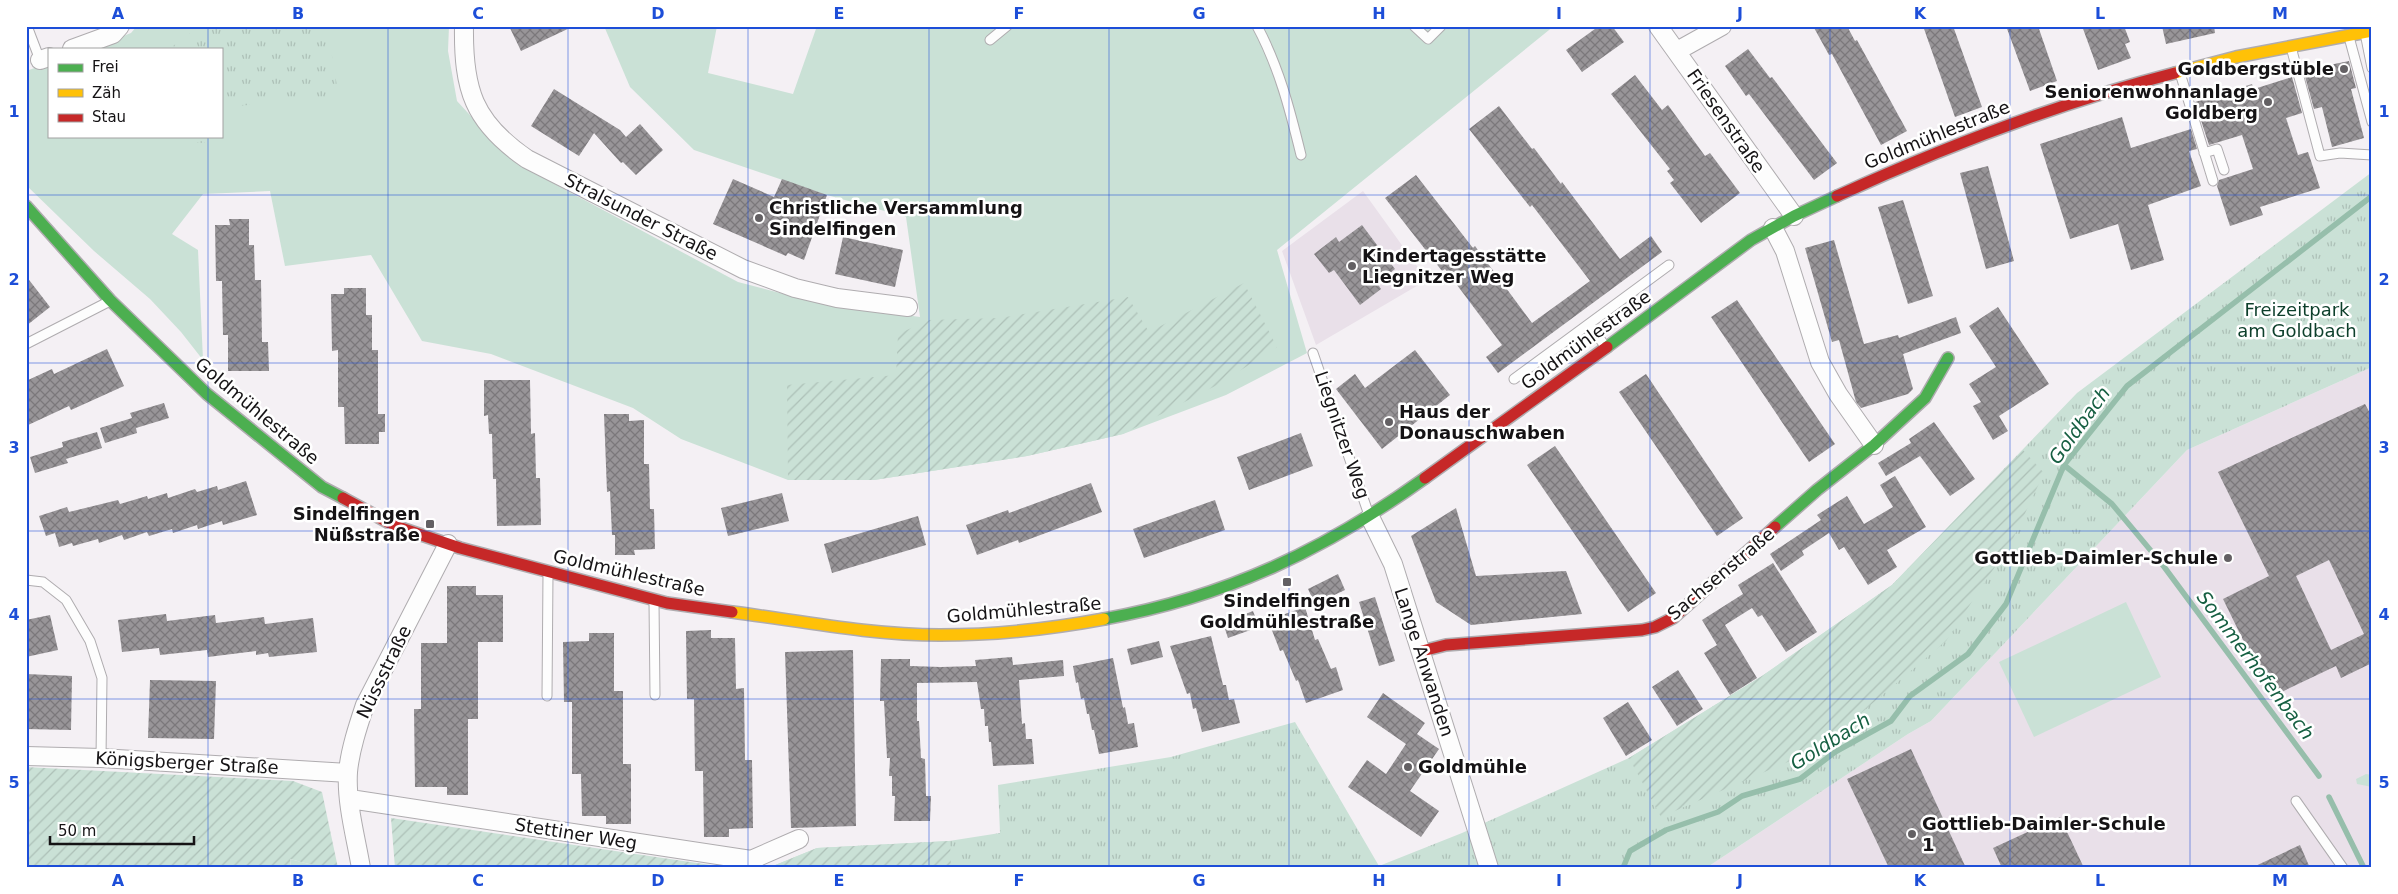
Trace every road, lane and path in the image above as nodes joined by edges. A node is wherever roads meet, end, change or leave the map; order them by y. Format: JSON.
{"nodes":[{"id":1,"x":27,"y":26,"type":"edge"},
{"id":2,"x":120,"y":26,"type":"edge"},
{"id":3,"x":464,"y":26,"type":"edge"},
{"id":4,"x":1007,"y":26,"type":"edge"},
{"id":5,"x":1257,"y":26,"type":"edge"},
{"id":6,"x":1414,"y":26,"type":"edge"},
{"id":7,"x":1441,"y":26,"type":"edge"},
{"id":8,"x":1658,"y":26,"type":"edge"},
{"id":9,"x":1722,"y":26,"type":"edge"},
{"id":10,"x":2368,"y":31,"type":"edge"},
{"id":11,"x":2348,"y":34,"type":"junction"},
{"id":12,"x":990,"y":40,"type":"dead end"},
{"id":13,"x":2291,"y":46,"type":"junction"},
{"id":14,"x":75,"y":48,"type":"edge"},
{"id":15,"x":1677,"y":51,"type":"junction"},
{"id":16,"x":44,"y":59,"type":"edge"},
{"id":17,"x":2372,"y":68,"type":"edge"},
{"id":18,"x":2179,"y":70,"type":"junction"},
{"id":19,"x":2372,"y":122,"type":"edge"},
{"id":20,"x":2204,"y":153,"type":"junction"},
{"id":21,"x":1301,"y":155,"type":"dead end"},
{"id":22,"x":2372,"y":156,"type":"edge"},
{"id":23,"x":2224,"y":170,"type":"dead end"},
{"id":24,"x":2213,"y":182,"type":"dead end"},
{"id":25,"x":26,"y":206,"type":"edge"},
{"id":26,"x":1794,"y":216,"type":"junction"},
{"id":27,"x":1773,"y":228,"type":"junction"},
{"id":28,"x":1669,"y":265,"type":"dead end"},
{"id":29,"x":110,"y":300,"type":"junction"},
{"id":30,"x":908,"y":307,"type":"dead end"},
{"id":31,"x":1589,"y":324,"type":"junction"},
{"id":32,"x":26,"y":344,"type":"edge"},
{"id":33,"x":1606,"y":348,"type":"junction"},
{"id":34,"x":1314,"y":353,"type":"dead end"},
{"id":35,"x":1948,"y":358,"type":"dead end"},
{"id":36,"x":1514,"y":379,"type":"dead end"},
{"id":37,"x":1874,"y":445,"type":"junction"},
{"id":38,"x":1370,"y":517,"type":"junction"},
{"id":39,"x":448,"y":544,"type":"junction"},
{"id":40,"x":548,"y":572,"type":"junction"},
{"id":41,"x":26,"y":580,"type":"edge"},
{"id":42,"x":654,"y":600,"type":"junction"},
{"id":43,"x":1422,"y":651,"type":"junction"},
{"id":44,"x":654,"y":694,"type":"dead end"},
{"id":45,"x":547,"y":696,"type":"dead end"},
{"id":46,"x":26,"y":756,"type":"edge"},
{"id":47,"x":101,"y":758,"type":"junction"},
{"id":48,"x":348,"y":773,"type":"junction"},
{"id":49,"x":350,"y":799,"type":"junction"},
{"id":50,"x":2296,"y":801,"type":"dead end"},
{"id":51,"x":799,"y":839,"type":"dead end"},
{"id":52,"x":361,"y":868,"type":"edge"},
{"id":53,"x":1489,"y":868,"type":"edge"},
{"id":54,"x":2343,"y":868,"type":"edge"}],
"edges":[{"from":1,"to":16,"type":"lane"},
{"from":2,"to":14,"type":"street"},
{"from":3,"to":30,"type":"street","name":"Stralsunder Straße"},
{"from":4,"to":12,"type":"lane"},
{"from":5,"to":21,"type":"lane"},
{"from":6,"to":7,"type":"lane"},
{"from":8,"to":15,"type":"street","name":"Friesenstraße"},
{"from":9,"to":15,"type":"street"},
{"from":10,"to":11,"type":"street","name":"Goldmühlestraße"},
{"from":10,"to":17,"type":"lane"},
{"from":11,"to":13,"type":"street","name":"Goldmühlestraße"},
{"from":11,"to":19,"type":"lane"},
{"from":13,"to":18,"type":"street","name":"Goldmühlestraße"},
{"from":13,"to":22,"type":"lane"},
{"from":15,"to":26,"type":"street","name":"Friesenstraße"},
{"from":18,"to":20,"type":"lane"},
{"from":18,"to":26,"type":"street","name":"Goldmühlestraße"},
{"from":20,"to":23,"type":"lane"},
{"from":20,"to":24,"type":"lane"},
{"from":25,"to":29,"type":"street","name":"Goldmühlestraße"},
{"from":26,"to":27,"type":"street","name":"Goldmühlestraße"},
{"from":27,"to":33,"type":"street","name":"Goldmühlestraße"},
{"from":27,"to":37,"type":"street"},
{"from":28,"to":31,"type":"lane"},
{"from":29,"to":32,"type":"lane"},
{"from":29,"to":39,"type":"street","name":"Goldmühlestraße"},
{"from":31,"to":33,"type":"lane"},
{"from":31,"to":36,"type":"lane"},
{"from":33,"to":38,"type":"street","name":"Goldmühlestraße"},
{"from":34,"to":38,"type":"lane","name":"Liegnitzer Weg"},
{"from":35,"to":37,"type":"street","name":"Sachsenstraße"},
{"from":37,"to":43,"type":"street","name":"Sachsenstraße"},
{"from":38,"to":42,"type":"street","name":"Goldmühlestraße"},
{"from":38,"to":43,"type":"street","name":"Lange Anwanden"},
{"from":39,"to":40,"type":"street","name":"Goldmühlestraße"},
{"from":39,"to":48,"type":"street","name":"Nüssstraße"},
{"from":40,"to":42,"type":"street","name":"Goldmühlestraße"},
{"from":40,"to":45,"type":"lane"},
{"from":41,"to":47,"type":"lane"},
{"from":42,"to":44,"type":"lane"},
{"from":43,"to":53,"type":"street","name":"Lange Anwanden"},
{"from":46,"to":47,"type":"street","name":"Königsberger Straße"},
{"from":47,"to":48,"type":"street","name":"Königsberger Straße"},
{"from":48,"to":49,"type":"street","name":"Nüssstraße"},
{"from":49,"to":51,"type":"street","name":"Stettiner Weg"},
{"from":49,"to":52,"type":"street","name":"Nüssstraße"},
{"from":50,"to":54,"type":"lane"}]}
